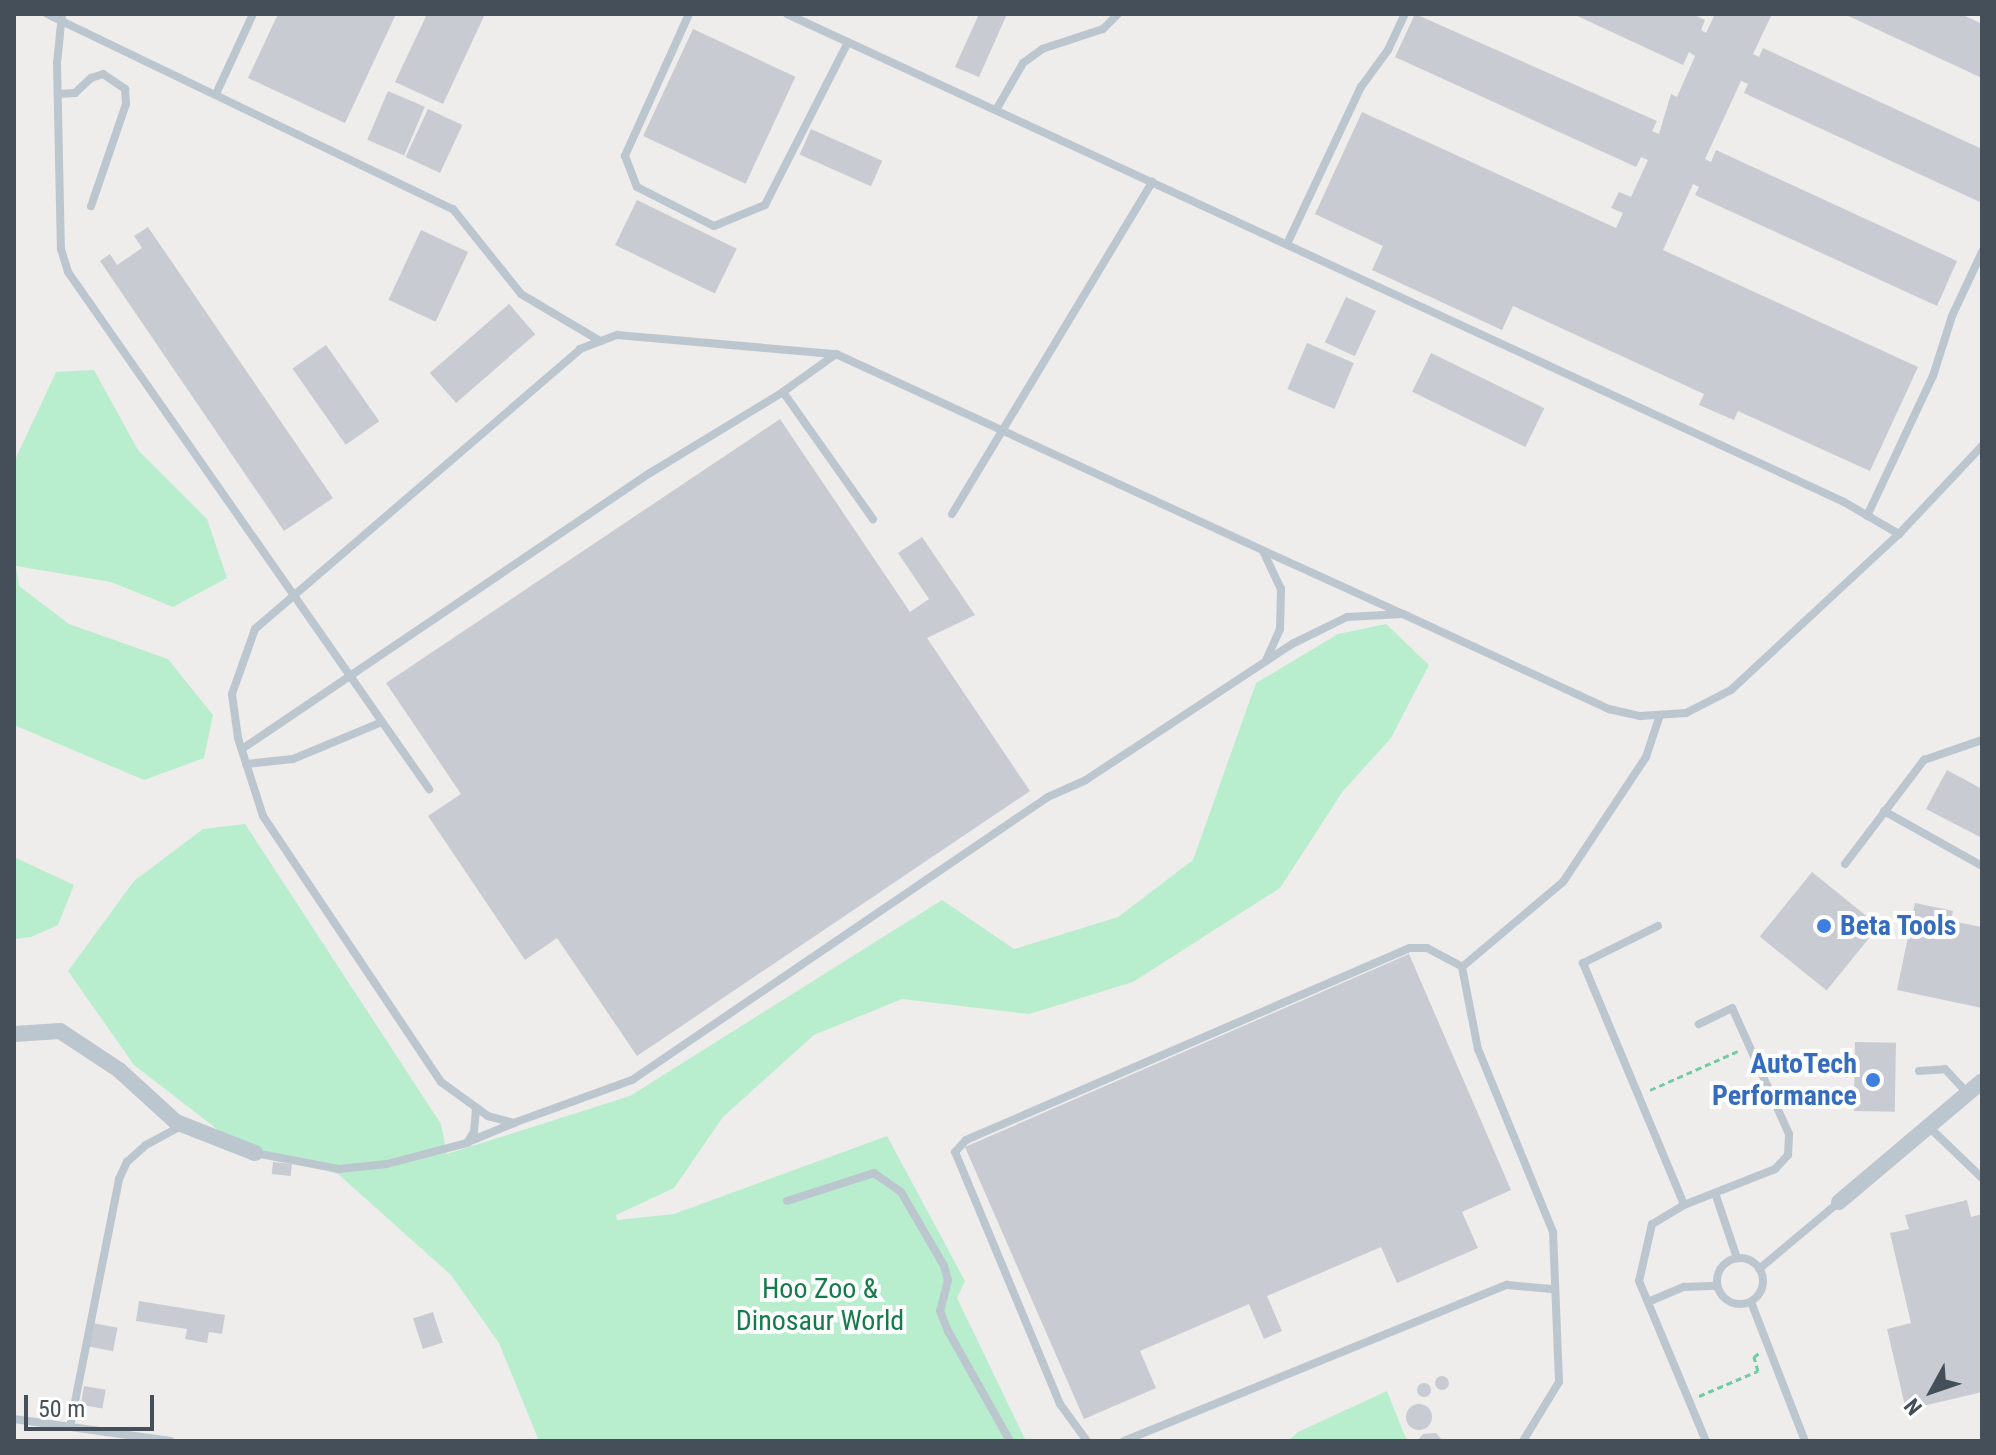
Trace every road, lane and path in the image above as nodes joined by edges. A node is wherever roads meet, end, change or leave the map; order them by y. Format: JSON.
{"nodes":[{"id":1,"x":47,"y":14,"type":"edge"},
{"id":2,"x":253,"y":14,"type":"edge"},
{"id":3,"x":689,"y":14,"type":"edge"},
{"id":4,"x":787,"y":14,"type":"edge"},
{"id":5,"x":1118,"y":14,"type":"edge"},
{"id":6,"x":1405,"y":14,"type":"edge"},
{"id":7,"x":62,"y":16,"type":"edge"},
{"id":8,"x":848,"y":42,"type":"junction"},
{"id":9,"x":58,"y":94,"type":"junction"},
{"id":10,"x":216,"y":94,"type":"junction"},
{"id":11,"x":996,"y":110,"type":"junction"},
{"id":12,"x":1152,"y":182,"type":"junction"},
{"id":13,"x":91,"y":206,"type":"dead end"},
{"id":14,"x":1287,"y":244,"type":"junction"},
{"id":15,"x":1982,"y":252,"type":"edge"},
{"id":16,"x":600,"y":341,"type":"junction"},
{"id":17,"x":836,"y":354,"type":"junction"},
{"id":18,"x":783,"y":392,"type":"junction"},
{"id":19,"x":1004,"y":431,"type":"junction"},
{"id":20,"x":1982,"y":446,"type":"edge"},
{"id":21,"x":952,"y":514,"type":"dead end"},
{"id":22,"x":1867,"y":516,"type":"junction"},
{"id":23,"x":873,"y":519,"type":"dead end"},
{"id":24,"x":1899,"y":534,"type":"junction"},
{"id":25,"x":1262,"y":550,"type":"junction"},
{"id":26,"x":293,"y":595,"type":"junction"},
{"id":27,"x":1403,"y":614,"type":"junction"},
{"id":28,"x":1266,"y":662,"type":"junction"},
{"id":29,"x":349,"y":677,"type":"junction"},
{"id":30,"x":1660,"y":715,"type":"junction"},
{"id":31,"x":382,"y":722,"type":"junction"},
{"id":32,"x":1982,"y":740,"type":"edge"},
{"id":33,"x":242,"y":749,"type":"junction"},
{"id":34,"x":246,"y":764,"type":"junction"},
{"id":35,"x":429,"y":789,"type":"dead end"},
{"id":36,"x":1884,"y":811,"type":"junction"},
{"id":37,"x":1845,"y":864,"type":"dead end"},
{"id":38,"x":1982,"y":866,"type":"edge"},
{"id":39,"x":1658,"y":926,"type":"dead end"},
{"id":40,"x":1462,"y":967,"type":"junction"},
{"id":41,"x":1699,"y":1024,"type":"dead end"},
{"id":42,"x":14,"y":1034,"type":"edge"},
{"id":43,"x":1749,"y":1046,"type":"junction"},
{"id":44,"x":1919,"y":1071,"type":"dead end"},
{"id":45,"x":1982,"y":1081,"type":"edge"},
{"id":46,"x":1967,"y":1093,"type":"junction"},
{"id":47,"x":1638,"y":1095,"type":"junction"},
{"id":48,"x":476,"y":1108,"type":"junction"},
{"id":49,"x":514,"y":1123,"type":"junction"},
{"id":50,"x":183,"y":1125,"type":"junction"},
{"id":51,"x":1928,"y":1126,"type":"junction"},
{"id":52,"x":467,"y":1143,"type":"junction"},
{"id":53,"x":255,"y":1153,"type":"joint"},
{"id":54,"x":1982,"y":1178,"type":"edge"},
{"id":55,"x":1715,"y":1193,"type":"junction"},
{"id":56,"x":787,"y":1201,"type":"dead end"},
{"id":57,"x":1839,"y":1202,"type":"joint"},
{"id":58,"x":1684,"y":1205,"type":"junction"},
{"id":59,"x":1737,"y":1258,"type":"junction"},
{"id":60,"x":1759,"y":1269,"type":"junction"},
{"id":61,"x":1717,"y":1286,"type":"junction"},
{"id":62,"x":1552,"y":1289,"type":"junction"},
{"id":63,"x":1648,"y":1302,"type":"junction"},
{"id":64,"x":1751,"y":1302,"type":"junction"},
{"id":65,"x":1759,"y":1353,"type":"dead end"},
{"id":66,"x":1688,"y":1401,"type":"junction"},
{"id":67,"x":14,"y":1419,"type":"edge"},
{"id":68,"x":70,"y":1427,"type":"junction"},
{"id":69,"x":170,"y":1441,"type":"edge"},
{"id":70,"x":1010,"y":1441,"type":"edge"},
{"id":71,"x":1087,"y":1441,"type":"edge"},
{"id":72,"x":1124,"y":1441,"type":"edge"},
{"id":73,"x":1523,"y":1441,"type":"edge"},
{"id":74,"x":1706,"y":1441,"type":"edge"},
{"id":75,"x":1805,"y":1441,"type":"edge"}],
"edges":[{"from":1,"to":7,"type":"lane"},
{"from":2,"to":10,"type":"lane"},
{"from":3,"to":8,"type":"lane"},
{"from":4,"to":8,"type":"lane"},
{"from":5,"to":11,"type":"lane"},
{"from":6,"to":14,"type":"lane"},
{"from":7,"to":9,"type":"lane"},
{"from":7,"to":10,"type":"lane"},
{"from":8,"to":11,"type":"lane"},
{"from":9,"to":13,"type":"lane"},
{"from":9,"to":26,"type":"lane"},
{"from":10,"to":16,"type":"lane"},
{"from":11,"to":12,"type":"lane"},
{"from":12,"to":14,"type":"lane"},
{"from":12,"to":19,"type":"lane"},
{"from":14,"to":22,"type":"lane"},
{"from":15,"to":22,"type":"lane"},
{"from":16,"to":17,"type":"lane"},
{"from":16,"to":26,"type":"lane"},
{"from":17,"to":18,"type":"lane"},
{"from":17,"to":19,"type":"lane"},
{"from":18,"to":23,"type":"lane"},
{"from":18,"to":29,"type":"lane"},
{"from":19,"to":21,"type":"lane"},
{"from":19,"to":25,"type":"lane"},
{"from":20,"to":24,"type":"lane"},
{"from":22,"to":24,"type":"lane"},
{"from":24,"to":30,"type":"lane"},
{"from":25,"to":27,"type":"lane"},
{"from":25,"to":28,"type":"lane"},
{"from":26,"to":29,"type":"lane"},
{"from":26,"to":33,"type":"lane"},
{"from":27,"to":28,"type":"lane"},
{"from":27,"to":30,"type":"lane"},
{"from":28,"to":49,"type":"lane"},
{"from":29,"to":31,"type":"lane"},
{"from":29,"to":33,"type":"lane"},
{"from":30,"to":40,"type":"lane"},
{"from":31,"to":34,"type":"lane"},
{"from":31,"to":35,"type":"lane"},
{"from":32,"to":36,"type":"lane"},
{"from":33,"to":34,"type":"lane"},
{"from":34,"to":48,"type":"lane"},
{"from":36,"to":37,"type":"lane"},
{"from":36,"to":38,"type":"lane"},
{"from":39,"to":47,"type":"lane"},
{"from":40,"to":62,"type":"lane"},
{"from":40,"to":71,"type":"lane"},
{"from":41,"to":43,"type":"lane"},
{"from":42,"to":50,"type":"street"},
{"from":43,"to":47,"type":"path"},
{"from":43,"to":55,"type":"lane"},
{"from":44,"to":46,"type":"lane"},
{"from":45,"to":46,"type":"street"},
{"from":46,"to":51,"type":"street"},
{"from":47,"to":58,"type":"lane"},
{"from":48,"to":49,"type":"lane"},
{"from":48,"to":52,"type":"lane"},
{"from":49,"to":52,"type":"lane"},
{"from":50,"to":53,"type":"street"},
{"from":50,"to":68,"type":"lane"},
{"from":51,"to":54,"type":"lane"},
{"from":51,"to":57,"type":"street"},
{"from":52,"to":53,"type":"lane"},
{"from":55,"to":58,"type":"lane"},
{"from":55,"to":59,"type":"lane"},
{"from":56,"to":70,"type":"lane"},
{"from":57,"to":60,"type":"lane"},
{"from":58,"to":63,"type":"lane"},
{"from":59,"to":60,"type":"lane"},
{"from":59,"to":61,"type":"lane"},
{"from":60,"to":64,"type":"lane"},
{"from":61,"to":63,"type":"lane"},
{"from":61,"to":64,"type":"lane"},
{"from":62,"to":72,"type":"lane"},
{"from":62,"to":73,"type":"lane"},
{"from":63,"to":66,"type":"lane"},
{"from":64,"to":75,"type":"lane"},
{"from":65,"to":66,"type":"path"},
{"from":66,"to":74,"type":"lane"},
{"from":67,"to":68,"type":"lane"},
{"from":68,"to":69,"type":"lane"}]}
